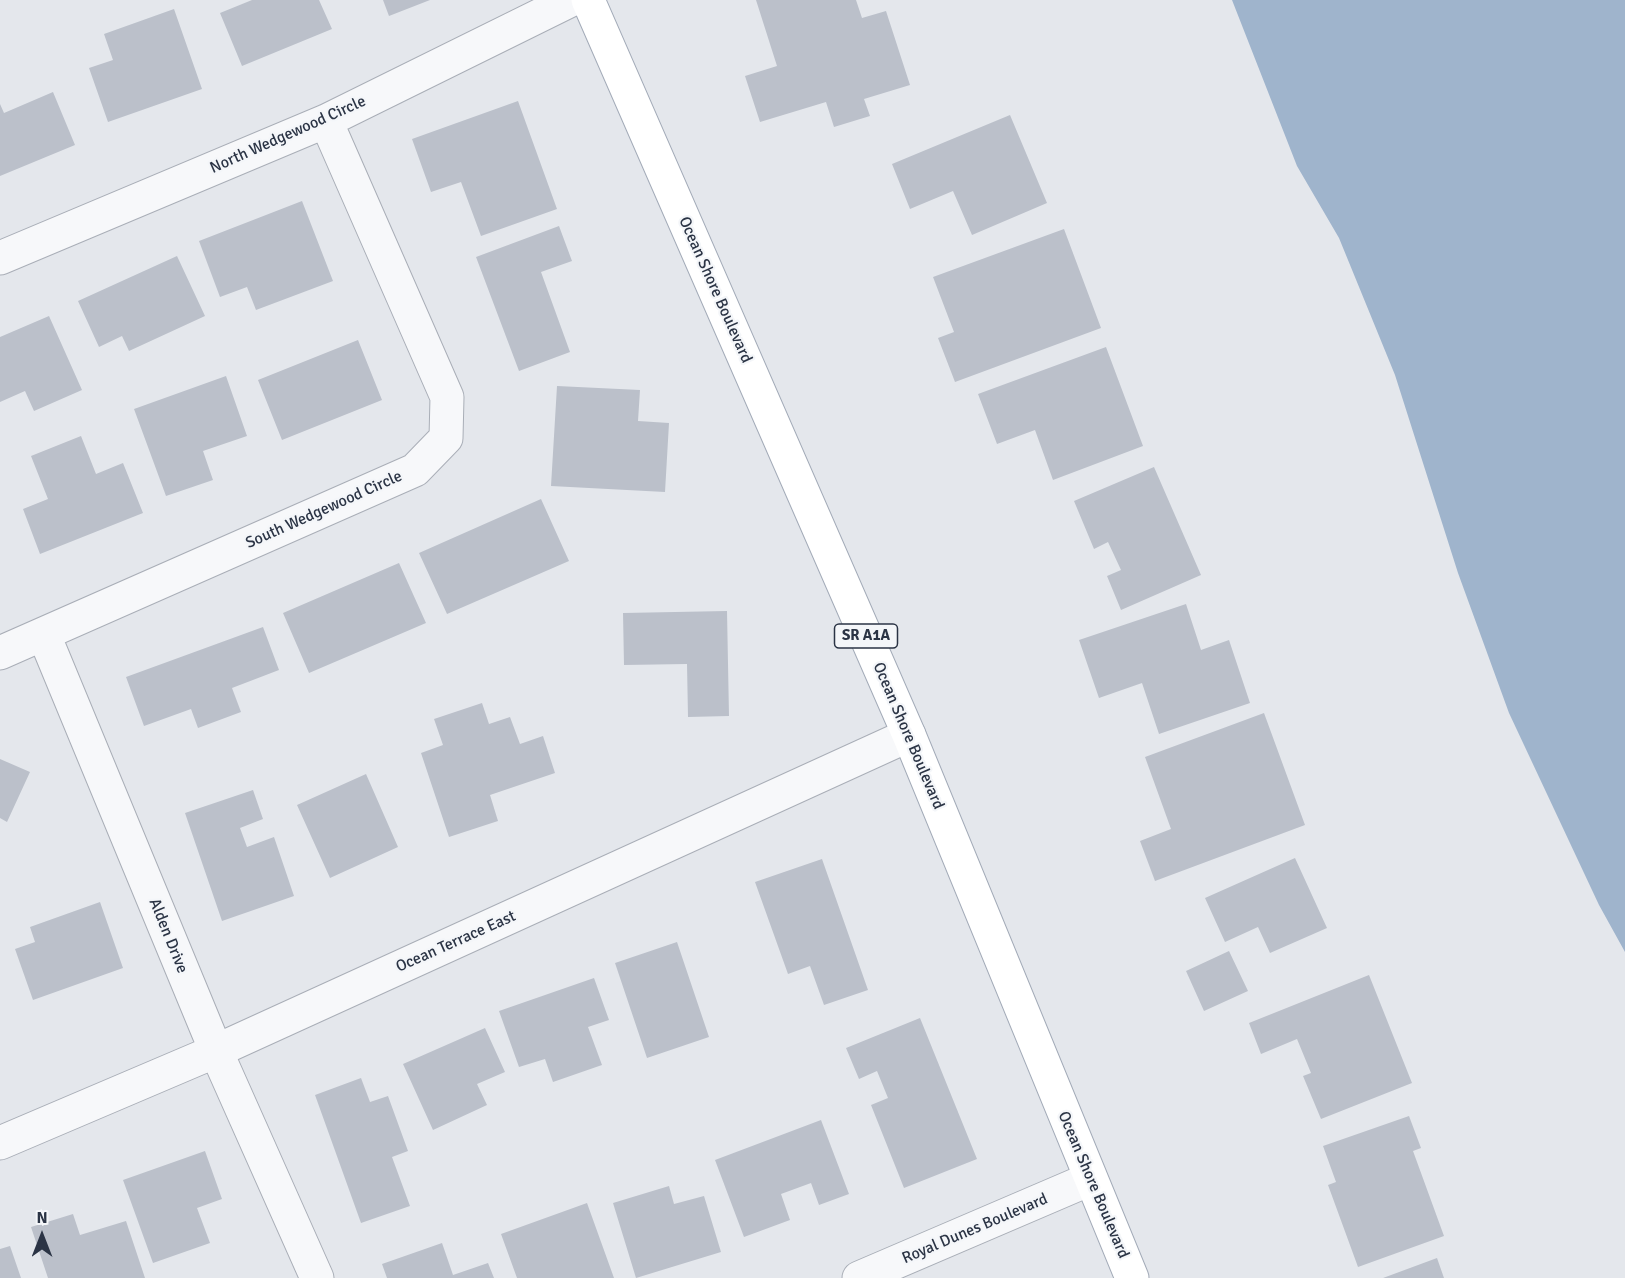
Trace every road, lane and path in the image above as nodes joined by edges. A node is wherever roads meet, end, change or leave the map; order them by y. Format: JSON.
{"nodes":[{"id":1,"x":571,"y":0,"type":"edge"},
{"id":2,"x":588,"y":0,"type":"edge"},
{"id":3,"x":326,"y":121,"type":"junction"},
{"id":4,"x":0,"y":258,"type":"edge"},
{"id":5,"x":44,"y":635,"type":"junction"},
{"id":6,"x":0,"y":653,"type":"edge"},
{"id":7,"x":909,"y":735,"type":"junction"},
{"id":8,"x":216,"y":1051,"type":"junction"},
{"id":9,"x":0,"y":1143,"type":"edge"},
{"id":10,"x":1090,"y":1179,"type":"junction"},
{"id":11,"x":316,"y":1278,"type":"edge"},
{"id":12,"x":859,"y":1278,"type":"edge"},
{"id":13,"x":1132,"y":1278,"type":"edge"}],
"edges":[{"from":1,"to":3,"type":"street","name":"North Wedgewood Circle"},
{"from":2,"to":7,"type":"main road","name":"Ocean Shore Boulevard","number":"SR A1A"},
{"from":3,"to":4,"type":"street","name":"North Wedgewood Circle"},
{"from":3,"to":5,"type":"street","name":"South Wedgewood Circle"},
{"from":5,"to":6,"type":"street"},
{"from":5,"to":8,"type":"street","name":"Alden Drive"},
{"from":7,"to":8,"type":"street","name":"Ocean Terrace East"},
{"from":7,"to":10,"type":"main road","name":"Ocean Shore Boulevard","number":"SR A1A"},
{"from":8,"to":9,"type":"street","name":"Ocean Terrace East"},
{"from":8,"to":11,"type":"street","name":"Alden Drive"},
{"from":10,"to":12,"type":"street","name":"Royal Dunes Boulevard"},
{"from":10,"to":13,"type":"main road","name":"Ocean Shore Boulevard","number":"SR A1A"}]}
